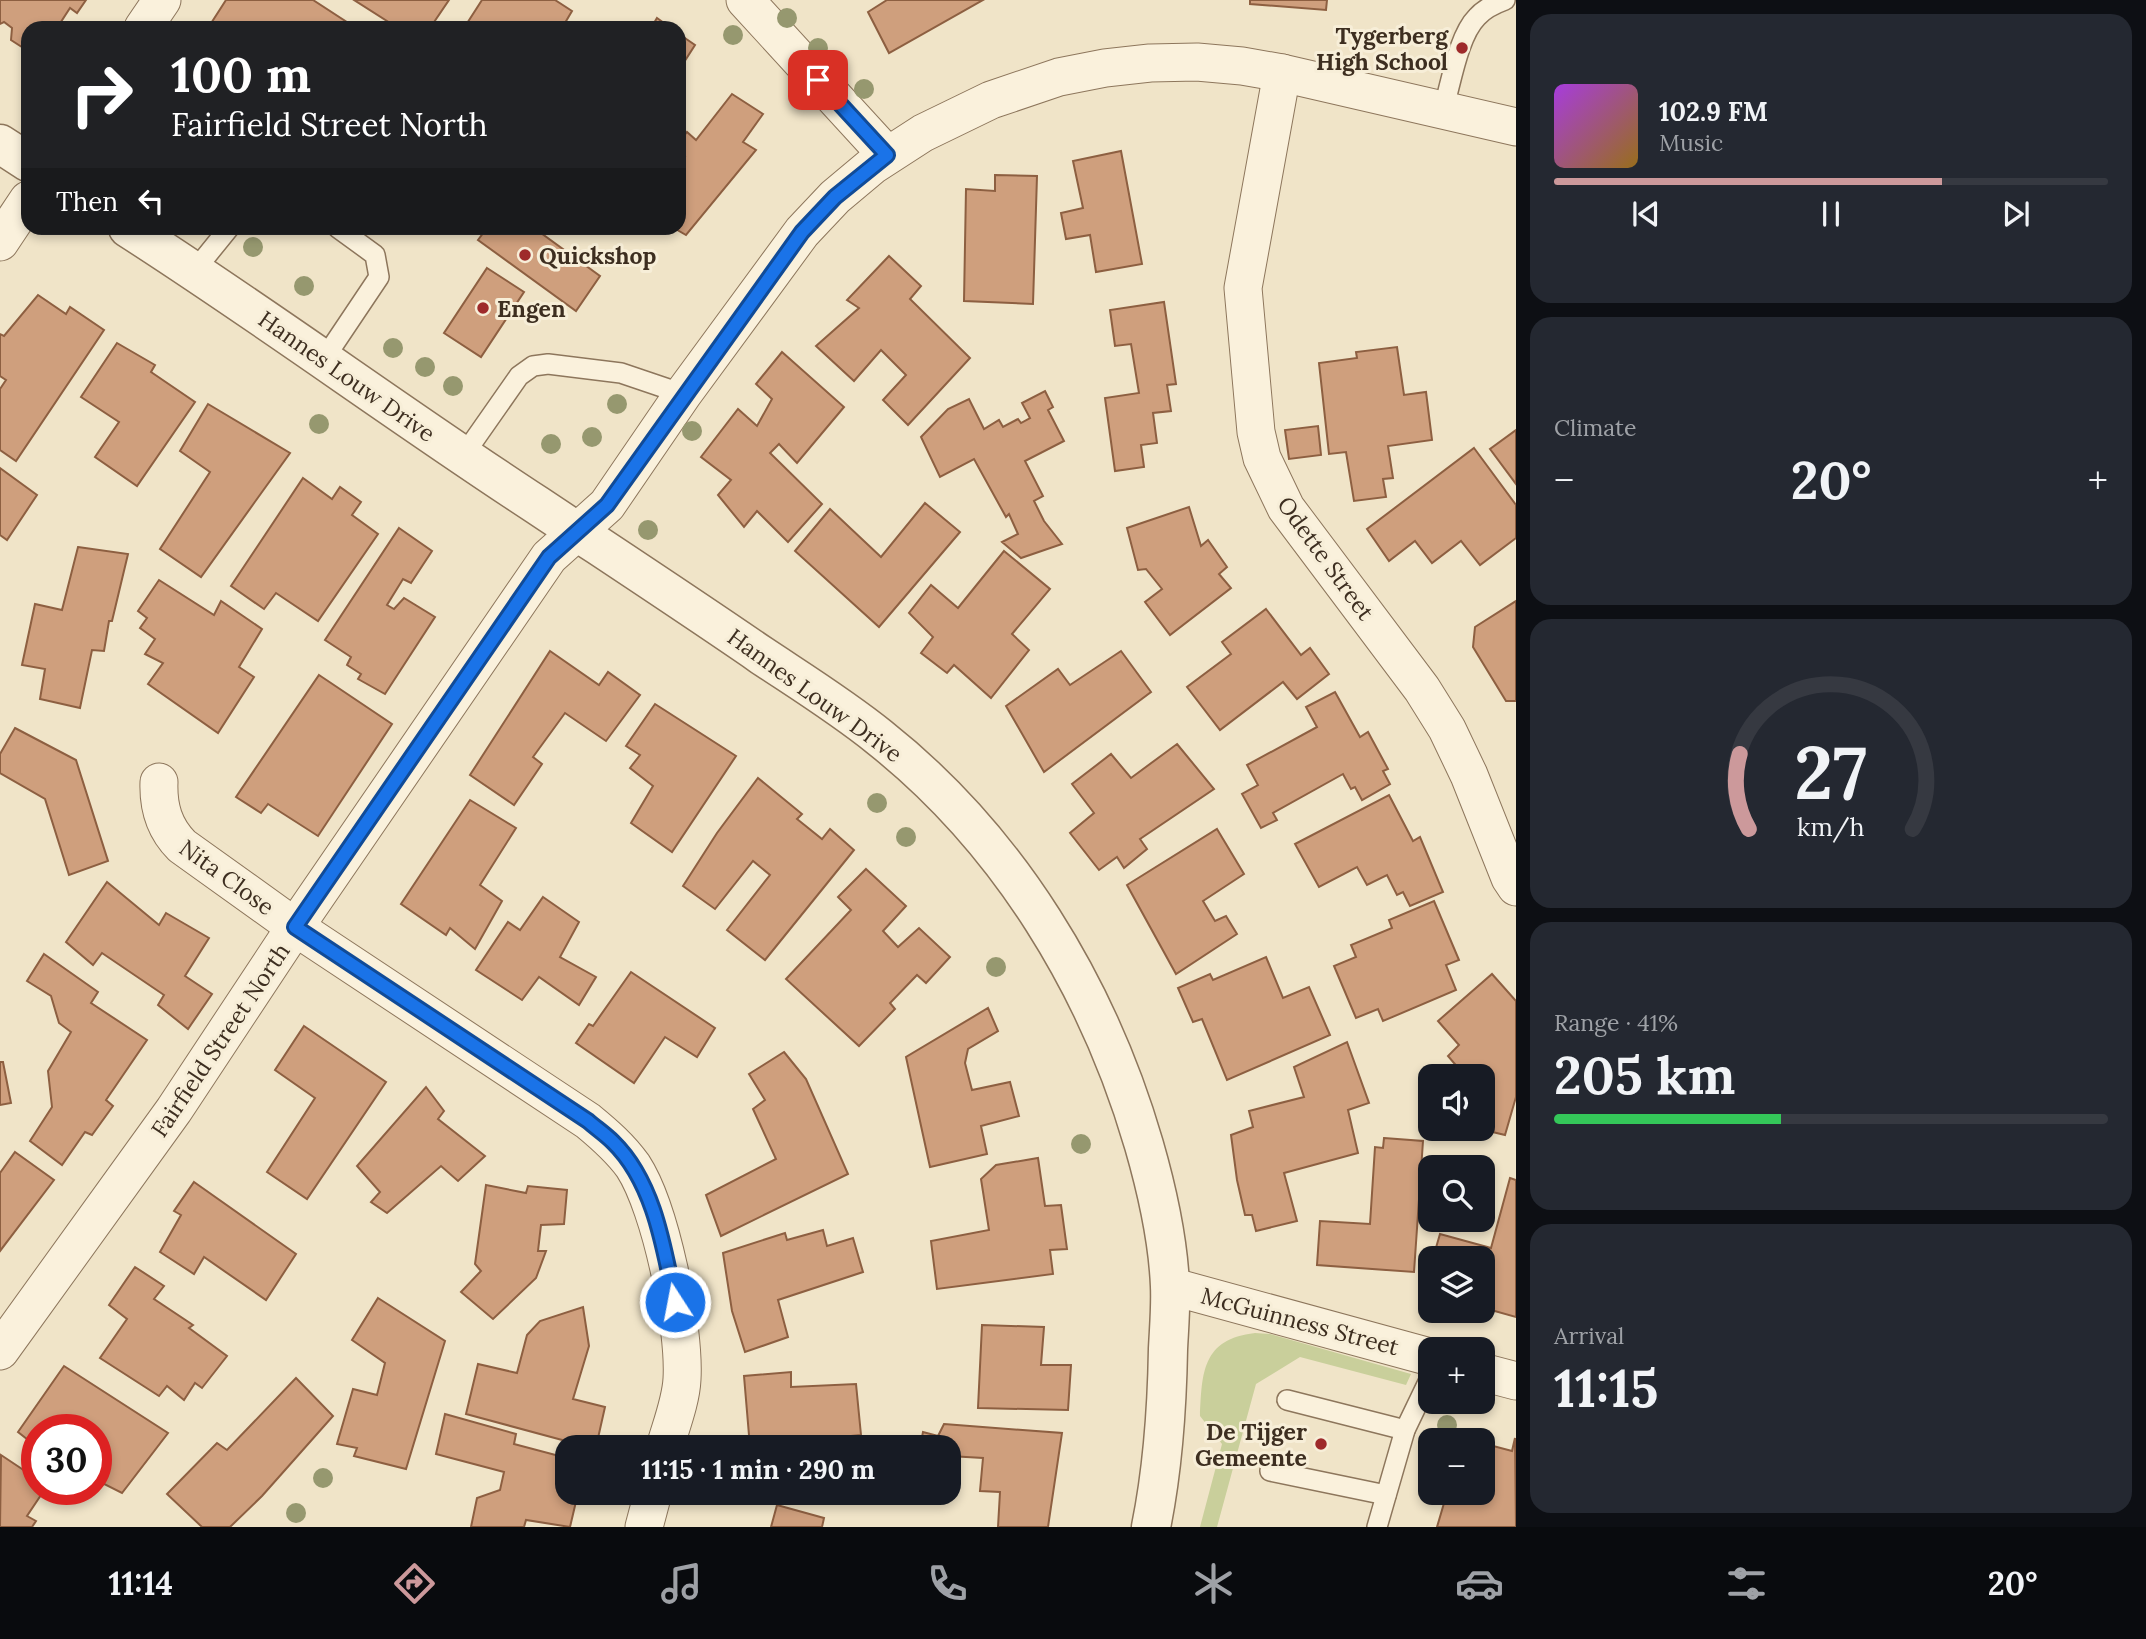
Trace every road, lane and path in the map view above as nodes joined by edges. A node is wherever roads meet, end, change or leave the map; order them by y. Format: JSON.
{"nodes":[{"id":1,"x":162,"y":0,"type":"edge"},
{"id":2,"x":746,"y":0,"type":"edge"},
{"id":3,"x":1505,"y":0,"type":"edge"},
{"id":4,"x":148,"y":21,"type":"edge"},
{"id":5,"x":1282,"y":73,"type":"junction"},
{"id":6,"x":1443,"y":110,"type":"junction"},
{"id":7,"x":1516,"y":127,"type":"edge"},
{"id":8,"x":0,"y":144,"type":"edge"},
{"id":9,"x":887,"y":155,"type":"junction"},
{"id":10,"x":21,"y":158,"type":"edge"},
{"id":11,"x":21,"y":211,"type":"edge"},
{"id":12,"x":139,"y":235,"type":"edge"},
{"id":13,"x":223,"y":235,"type":"edge"},
{"id":14,"x":348,"y":235,"type":"edge"},
{"id":15,"x":0,"y":242,"type":"edge"},
{"id":16,"x":195,"y":270,"type":"junction"},
{"id":17,"x":324,"y":359,"type":"junction"},
{"id":18,"x":683,"y":394,"type":"junction"},
{"id":19,"x":463,"y":456,"type":"junction"},
{"id":20,"x":577,"y":531,"type":"junction"},
{"id":21,"x":159,"y":782,"type":"dead end"},
{"id":22,"x":1516,"y":887,"type":"edge"},
{"id":23,"x":295,"y":927,"type":"junction"},
{"id":24,"x":1170,"y":1286,"type":"junction"},
{"id":25,"x":0,"y":1351,"type":"edge"},
{"id":26,"x":1418,"y":1354,"type":"edge"},
{"id":27,"x":1495,"y":1375,"type":"edge"},
{"id":28,"x":1516,"y":1381,"type":"edge"},
{"id":29,"x":1287,"y":1400,"type":"dead end"},
{"id":30,"x":1418,"y":1403,"type":"edge"},
{"id":31,"x":1405,"y":1430,"type":"junction"},
{"id":32,"x":668,"y":1435,"type":"edge"},
{"id":33,"x":1270,"y":1471,"type":"dead end"},
{"id":34,"x":1386,"y":1495,"type":"junction"},
{"id":35,"x":650,"y":1505,"type":"edge"},
{"id":36,"x":645,"y":1527,"type":"edge"},
{"id":37,"x":1150,"y":1527,"type":"edge"},
{"id":38,"x":1377,"y":1527,"type":"edge"}],
"edges":[{"from":1,"to":4,"type":"street"},
{"from":2,"to":9,"type":"street"},
{"from":3,"to":6,"type":"lane"},
{"from":5,"to":6,"type":"street","name":"Fairfield Street North"},
{"from":5,"to":9,"type":"street","name":"Fairfield Street North"},
{"from":5,"to":22,"type":"street","name":"Odette Street"},
{"from":6,"to":7,"type":"street","name":"Fairfield Street North"},
{"from":8,"to":10,"type":"street"},
{"from":9,"to":18,"type":"street","name":"Fairfield Street North"},
{"from":11,"to":15,"type":"street"},
{"from":12,"to":16,"type":"street","name":"Hannes Louw Drive"},
{"from":13,"to":16,"type":"lane"},
{"from":14,"to":17,"type":"lane"},
{"from":16,"to":17,"type":"street","name":"Hannes Louw Drive"},
{"from":17,"to":19,"type":"street","name":"Hannes Louw Drive"},
{"from":18,"to":19,"type":"lane"},
{"from":18,"to":20,"type":"street","name":"Fairfield Street North"},
{"from":19,"to":20,"type":"street","name":"Hannes Louw Drive"},
{"from":20,"to":23,"type":"street","name":"Fairfield Street North"},
{"from":20,"to":24,"type":"street","name":"Hannes Louw Drive"},
{"from":21,"to":23,"type":"street","name":"Nita Close"},
{"from":23,"to":25,"type":"street","name":"Fairfield Street North"},
{"from":23,"to":32,"type":"street","name":"Nita Close"},
{"from":24,"to":26,"type":"street","name":"McGuinness Street"},
{"from":24,"to":37,"type":"street","name":"Hannes Louw Drive"},
{"from":27,"to":28,"type":"street"},
{"from":29,"to":31,"type":"lane"},
{"from":30,"to":31,"type":"lane"},
{"from":31,"to":34,"type":"lane"},
{"from":33,"to":34,"type":"lane"},
{"from":34,"to":38,"type":"lane"},
{"from":35,"to":36,"type":"street"}]}
